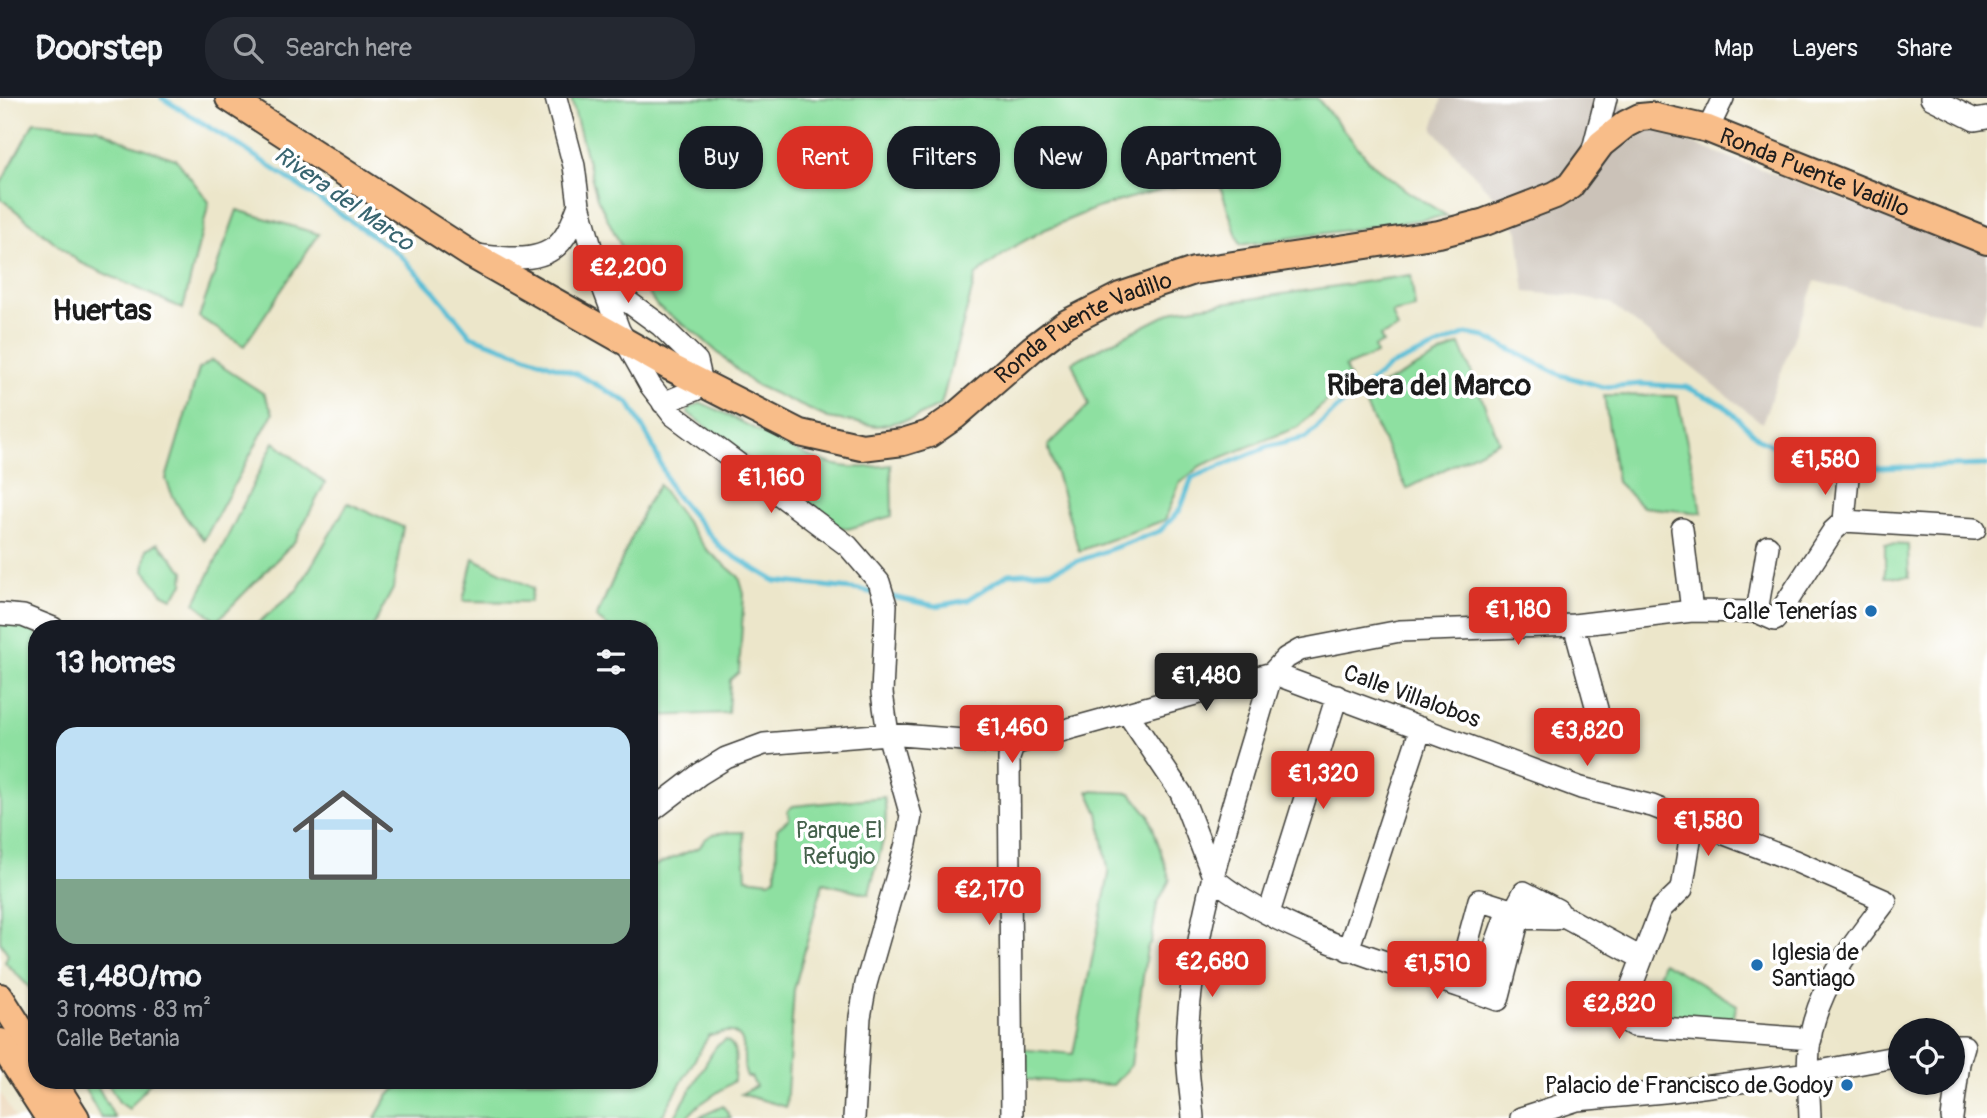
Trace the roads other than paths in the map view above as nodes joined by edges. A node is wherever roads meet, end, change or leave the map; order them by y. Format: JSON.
{"nodes":[{"id":1,"x":229,"y":98,"type":"edge"},
{"id":2,"x":556,"y":98,"type":"edge"},
{"id":3,"x":1608,"y":98,"type":"edge"},
{"id":4,"x":1723,"y":98,"type":"edge"},
{"id":5,"x":1931,"y":98,"type":"edge"},
{"id":6,"x":1651,"y":116,"type":"junction"},
{"id":7,"x":1987,"y":118,"type":"edge"},
{"id":8,"x":1708,"y":129,"type":"junction"},
{"id":9,"x":1591,"y":159,"type":"junction"},
{"id":10,"x":579,"y":205,"type":"junction"},
{"id":11,"x":1987,"y":241,"type":"edge"},
{"id":12,"x":472,"y":255,"type":"junction"},
{"id":13,"x":601,"y":282,"type":"junction"},
{"id":14,"x":660,"y":325,"type":"junction"},
{"id":15,"x":626,"y":342,"type":"junction"},
{"id":16,"x":683,"y":394,"type":"junction"},
{"id":17,"x":1848,"y":477,"type":"dead end"},
{"id":18,"x":1844,"y":521,"type":"junction"},
{"id":19,"x":1682,"y":529,"type":"dead end"},
{"id":20,"x":1975,"y":529,"type":"dead end"},
{"id":21,"x":1768,"y":546,"type":"dead end"},
{"id":22,"x":1692,"y":611,"type":"junction"},
{"id":23,"x":0,"y":614,"type":"edge"},
{"id":24,"x":1766,"y":616,"type":"junction"},
{"id":25,"x":35,"y":620,"type":"edge"},
{"id":26,"x":1574,"y":625,"type":"junction"},
{"id":27,"x":1272,"y":673,"type":"junction"},
{"id":28,"x":1337,"y":696,"type":"junction"},
{"id":29,"x":1128,"y":713,"type":"junction"},
{"id":30,"x":1597,"y":727,"type":"dead end"},
{"id":31,"x":1421,"y":728,"type":"junction"},
{"id":32,"x":888,"y":734,"type":"junction"},
{"id":33,"x":1014,"y":744,"type":"junction"},
{"id":34,"x":658,"y":806,"type":"edge"},
{"id":35,"x":1693,"y":822,"type":"junction"},
{"id":36,"x":1214,"y":879,"type":"junction"},
{"id":37,"x":1269,"y":913,"type":"junction"},
{"id":38,"x":1557,"y":913,"type":"junction"},
{"id":39,"x":1348,"y":950,"type":"junction"},
{"id":40,"x":1642,"y":955,"type":"junction"},
{"id":41,"x":1457,"y":985,"type":"junction"},
{"id":42,"x":0,"y":996,"type":"edge"},
{"id":43,"x":1811,"y":1039,"type":"junction"},
{"id":44,"x":28,"y":1041,"type":"edge"},
{"id":45,"x":0,"y":1042,"type":"edge"},
{"id":46,"x":1888,"y":1058,"type":"edge"},
{"id":47,"x":1809,"y":1073,"type":"junction"},
{"id":48,"x":28,"y":1085,"type":"edge"},
{"id":49,"x":30,"y":1089,"type":"edge"},
{"id":50,"x":58,"y":1089,"type":"edge"},
{"id":51,"x":1955,"y":1095,"type":"edge"},
{"id":52,"x":49,"y":1118,"type":"edge"},
{"id":53,"x":76,"y":1118,"type":"edge"},
{"id":54,"x":854,"y":1118,"type":"edge"},
{"id":55,"x":1012,"y":1118,"type":"edge"},
{"id":56,"x":1193,"y":1118,"type":"edge"},
{"id":57,"x":1521,"y":1118,"type":"edge"},
{"id":58,"x":1810,"y":1118,"type":"edge"},
{"id":59,"x":1952,"y":1118,"type":"edge"}],
"edges":[{"from":1,"to":12,"type":"main road","name":"Ronda Puente Vadillo"},
{"from":2,"to":10,"type":"street"},
{"from":3,"to":6,"type":"street"},
{"from":3,"to":9,"type":"street"},
{"from":4,"to":8,"type":"street"},
{"from":5,"to":7,"type":"street"},
{"from":6,"to":8,"type":"main road","name":"Ronda Puente Vadillo"},
{"from":6,"to":9,"type":"main road","name":"Ronda Puente Vadillo"},
{"from":8,"to":11,"type":"main road","name":"Ronda Puente Vadillo"},
{"from":9,"to":16,"type":"main road","name":"Ronda Puente Vadillo"},
{"from":10,"to":12,"type":"street"},
{"from":10,"to":13,"type":"street"},
{"from":12,"to":15,"type":"main road","name":"Ronda Puente Vadillo"},
{"from":13,"to":14,"type":"street"},
{"from":13,"to":15,"type":"street"},
{"from":14,"to":15,"type":"street"},
{"from":14,"to":16,"type":"street"},
{"from":15,"to":16,"type":"main road","name":"Ronda Puente Vadillo"},
{"from":15,"to":16,"type":"street"},
{"from":16,"to":32,"type":"street"},
{"from":17,"to":18,"type":"street"},
{"from":18,"to":20,"type":"street"},
{"from":18,"to":24,"type":"street"},
{"from":19,"to":22,"type":"street"},
{"from":21,"to":24,"type":"street"},
{"from":22,"to":24,"type":"street"},
{"from":22,"to":26,"type":"street"},
{"from":23,"to":25,"type":"street"},
{"from":26,"to":27,"type":"street"},
{"from":26,"to":30,"type":"street"},
{"from":27,"to":28,"type":"street","name":"Calle Villalobos"},
{"from":27,"to":29,"type":"street"},
{"from":27,"to":36,"type":"street"},
{"from":28,"to":31,"type":"street","name":"Calle Villalobos"},
{"from":28,"to":37,"type":"street"},
{"from":29,"to":33,"type":"street"},
{"from":29,"to":36,"type":"street"},
{"from":31,"to":35,"type":"street","name":"Calle Villalobos"},
{"from":31,"to":39,"type":"street"},
{"from":32,"to":33,"type":"street"},
{"from":32,"to":34,"type":"street"},
{"from":32,"to":54,"type":"street"},
{"from":33,"to":55,"type":"street"},
{"from":35,"to":40,"type":"street"},
{"from":35,"to":43,"type":"street","name":"Calle Villalobos"},
{"from":36,"to":37,"type":"street"},
{"from":36,"to":56,"type":"street"},
{"from":37,"to":39,"type":"street"},
{"from":38,"to":40,"type":"street"},
{"from":38,"to":41,"type":"street"},
{"from":38,"to":41,"type":"street"},
{"from":39,"to":41,"type":"street"},
{"from":40,"to":43,"type":"street"},
{"from":42,"to":44,"type":"main road"},
{"from":43,"to":47,"type":"street"},
{"from":45,"to":48,"type":"main road"},
{"from":46,"to":47,"type":"street"},
{"from":47,"to":57,"type":"street"},
{"from":47,"to":58,"type":"street"},
{"from":49,"to":52,"type":"main road"},
{"from":50,"to":53,"type":"main road"},
{"from":51,"to":59,"type":"street"}]}
